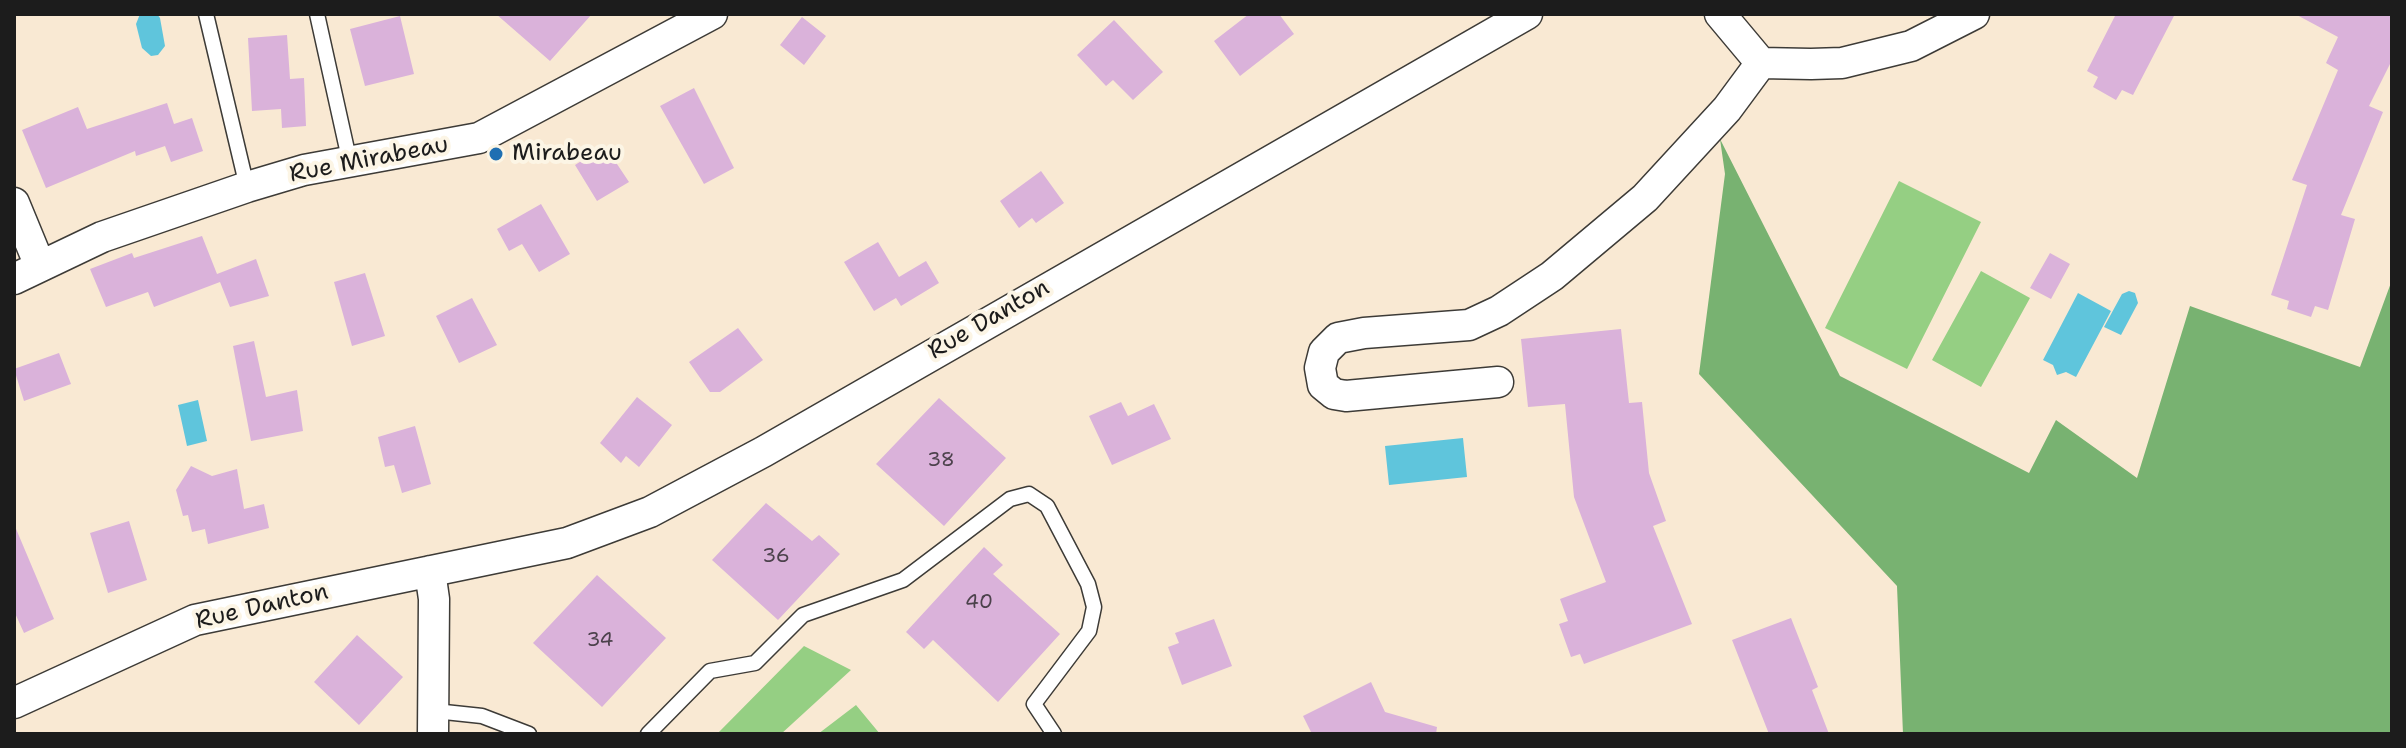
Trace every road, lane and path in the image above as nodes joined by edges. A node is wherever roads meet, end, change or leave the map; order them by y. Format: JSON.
{"nodes":[{"id":1,"x":206,"y":14,"type":"edge"},
{"id":2,"x":317,"y":14,"type":"edge"},
{"id":3,"x":712,"y":14,"type":"edge"},
{"id":4,"x":1527,"y":14,"type":"edge"},
{"id":5,"x":1720,"y":14,"type":"edge"},
{"id":6,"x":1974,"y":14,"type":"edge"},
{"id":7,"x":1761,"y":63,"type":"junction"},
{"id":8,"x":350,"y":163,"type":"junction"},
{"id":9,"x":247,"y":187,"type":"junction"},
{"id":10,"x":14,"y":203,"type":"edge"},
{"id":11,"x":27,"y":272,"type":"edge"},
{"id":12,"x":1498,"y":382,"type":"dead end"},
{"id":13,"x":430,"y":571,"type":"junction"},
{"id":14,"x":14,"y":703,"type":"edge"},
{"id":15,"x":434,"y":722,"type":"edge"},
{"id":16,"x":529,"y":734,"type":"edge"},
{"id":17,"x":648,"y":734,"type":"edge"},
{"id":18,"x":1054,"y":734,"type":"edge"}],
"edges":[{"from":1,"to":9,"type":"lane"},
{"from":2,"to":8,"type":"lane"},
{"from":3,"to":8,"type":"street","name":"Rue Mirabeau"},
{"from":4,"to":13,"type":"street","name":"Rue Danton"},
{"from":5,"to":7,"type":"street"},
{"from":6,"to":7,"type":"street"},
{"from":7,"to":12,"type":"street"},
{"from":8,"to":9,"type":"street","name":"Rue Mirabeau"},
{"from":9,"to":11,"type":"street","name":"Rue Mirabeau"},
{"from":10,"to":11,"type":"street"},
{"from":13,"to":14,"type":"street","name":"Rue Danton"},
{"from":13,"to":15,"type":"street"},
{"from":15,"to":16,"type":"lane"},
{"from":17,"to":18,"type":"lane"}]}
